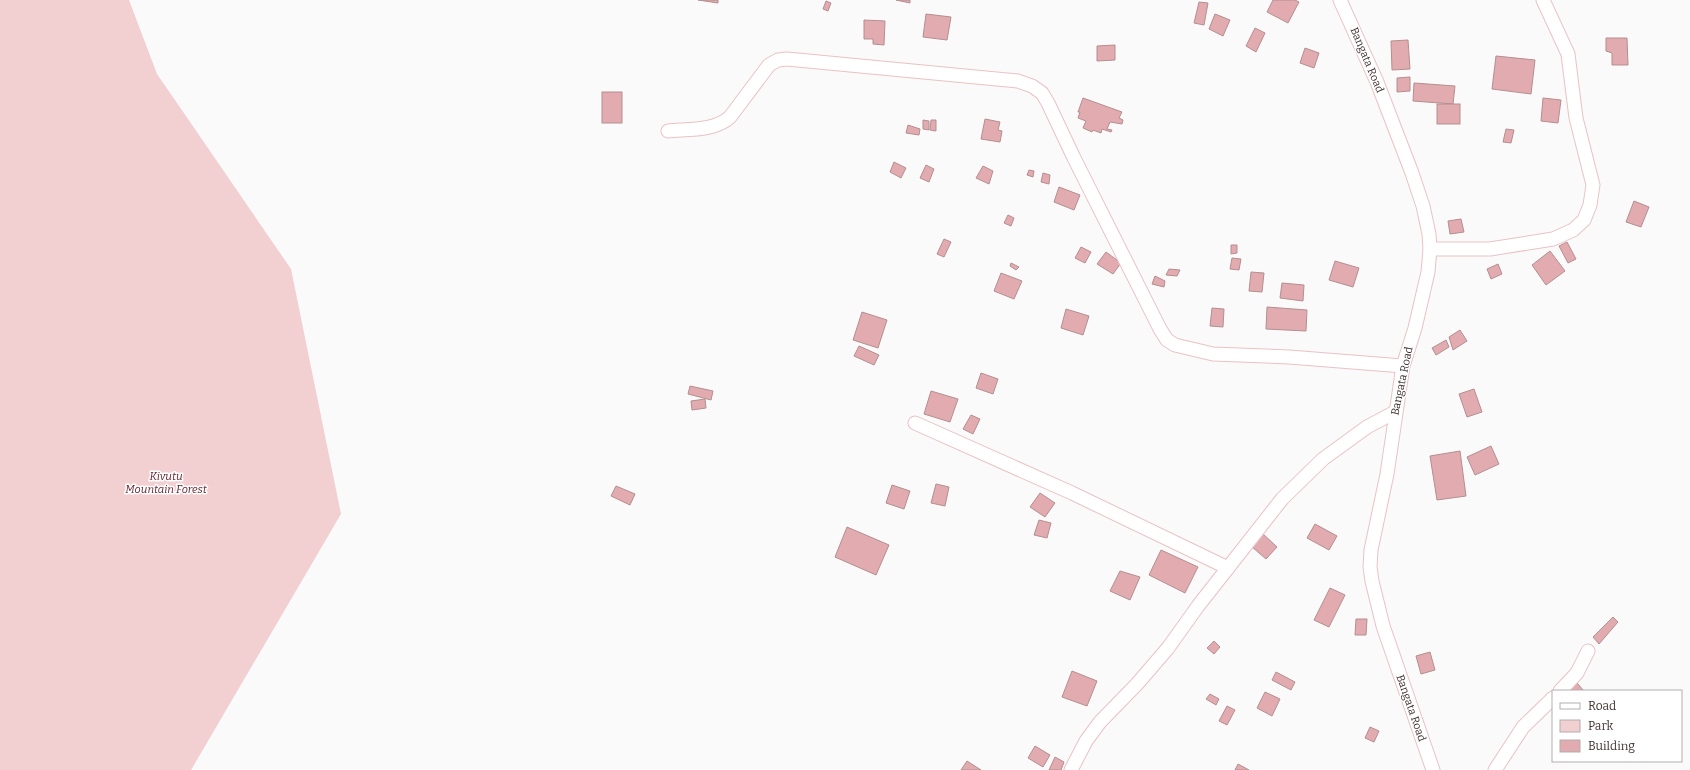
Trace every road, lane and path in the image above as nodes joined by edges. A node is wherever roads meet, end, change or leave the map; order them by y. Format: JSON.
{"nodes":[{"id":1,"x":1340,"y":0,"type":"edge"},
{"id":2,"x":1544,"y":0,"type":"edge"},
{"id":3,"x":668,"y":131,"type":"dead end"},
{"id":4,"x":1430,"y":250,"type":"junction"},
{"id":5,"x":1403,"y":366,"type":"junction"},
{"id":6,"x":1395,"y":412,"type":"junction"},
{"id":7,"x":915,"y":422,"type":"dead end"},
{"id":8,"x":1228,"y":568,"type":"junction"},
{"id":9,"x":1588,"y":651,"type":"dead end"},
{"id":10,"x":1561,"y":690,"type":"edge"},
{"id":11,"x":1552,"y":699,"type":"edge"},
{"id":12,"x":1071,"y":770,"type":"edge"},
{"id":13,"x":1433,"y":770,"type":"edge"},
{"id":14,"x":1495,"y":770,"type":"edge"}],
"edges":[{"from":1,"to":4,"type":"street","name":"Bangata Road"},
{"from":2,"to":4,"type":"street"},
{"from":3,"to":5,"type":"street"},
{"from":4,"to":5,"type":"street","name":"Bangata Road"},
{"from":5,"to":6,"type":"street","name":"Bangata Road"},
{"from":6,"to":8,"type":"street"},
{"from":6,"to":13,"type":"street","name":"Bangata Road"},
{"from":7,"to":8,"type":"street"},
{"from":8,"to":12,"type":"street"},
{"from":9,"to":10,"type":"street"},
{"from":11,"to":14,"type":"street"}]}
